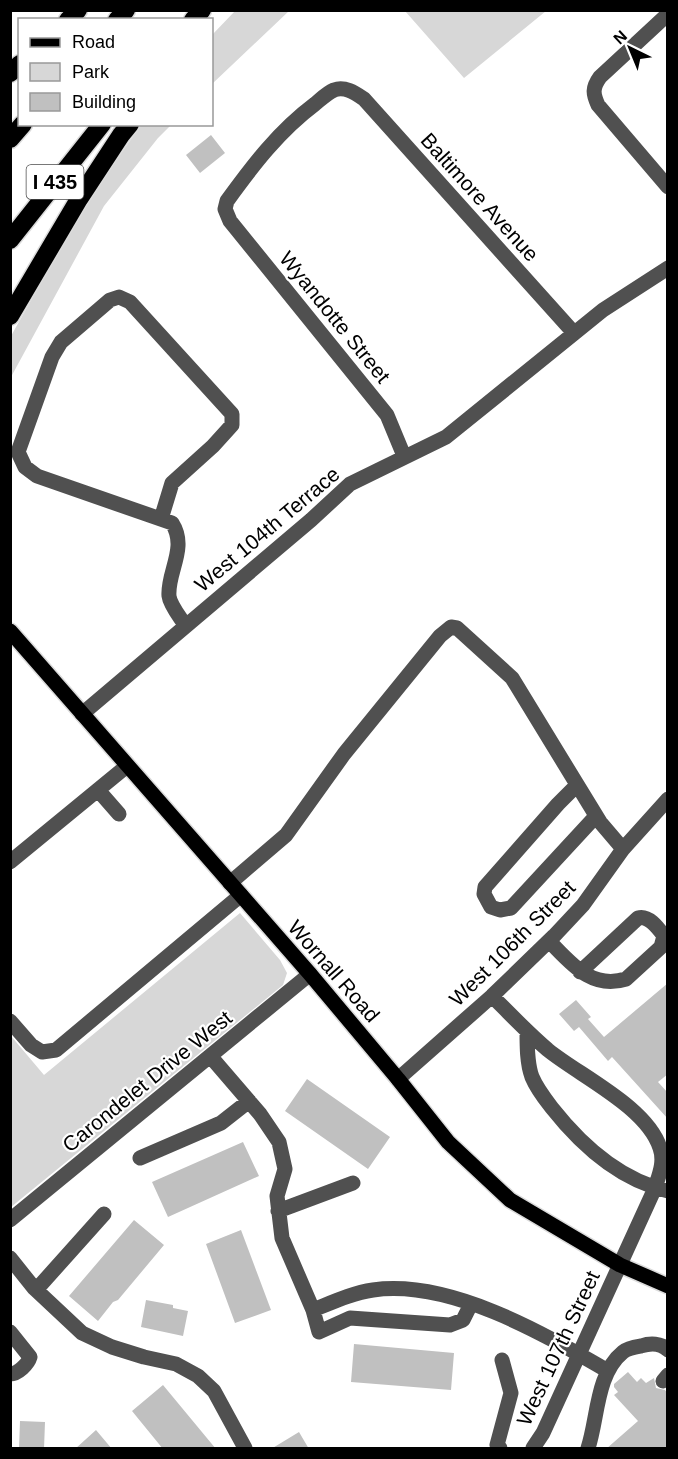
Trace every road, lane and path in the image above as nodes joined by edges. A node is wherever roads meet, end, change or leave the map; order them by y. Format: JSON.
{"nodes":[{"id":1,"x":668,"y":14,"type":"edge"},
{"id":2,"x":21,"y":126,"type":"edge"},
{"id":3,"x":100,"y":126,"type":"edge"},
{"id":4,"x":129,"y":126,"type":"edge"},
{"id":5,"x":10,"y":139,"type":"edge"},
{"id":6,"x":668,"y":187,"type":"edge"},
{"id":7,"x":225,"y":209,"type":"joint"},
{"id":8,"x":10,"y":240,"type":"edge"},
{"id":9,"x":668,"y":268,"type":"edge"},
{"id":10,"x":10,"y":316,"type":"edge"},
{"id":11,"x":574,"y":333,"type":"junction"},
{"id":12,"x":404,"y":456,"type":"junction"},
{"id":13,"x":161,"y":519,"type":"junction"},
{"id":14,"x":185,"y":625,"type":"junction"},
{"id":15,"x":11,"y":633,"type":"edge"},
{"id":16,"x":82,"y":714,"type":"junction"},
{"id":17,"x":127,"y":766,"type":"junction"},
{"id":18,"x":577,"y":785,"type":"junction"},
{"id":19,"x":98,"y":790,"type":"junction"},
{"id":20,"x":668,"y":799,"type":"edge"},
{"id":21,"x":119,"y":814,"type":"dead end"},
{"id":22,"x":596,"y":816,"type":"junction"},
{"id":23,"x":623,"y":849,"type":"junction"},
{"id":24,"x":10,"y":862,"type":"edge"},
{"id":25,"x":230,"y":883,"type":"junction"},
{"id":26,"x":241,"y":895,"type":"junction"},
{"id":27,"x":549,"y":941,"type":"junction"},
{"id":28,"x":664,"y":949,"type":"edge"},
{"id":29,"x":580,"y":972,"type":"junction"},
{"id":30,"x":310,"y":974,"type":"junction"},
{"id":31,"x":492,"y":996,"type":"junction"},
{"id":32,"x":10,"y":1021,"type":"edge"},
{"id":33,"x":527,"y":1031,"type":"junction"},
{"id":34,"x":552,"y":1053,"type":"junction"},
{"id":35,"x":211,"y":1057,"type":"junction"},
{"id":36,"x":530,"y":1064,"type":"junction"},
{"id":37,"x":398,"y":1079,"type":"junction"},
{"id":38,"x":249,"y":1101,"type":"junction"},
{"id":39,"x":140,"y":1158,"type":"dead end"},
{"id":40,"x":353,"y":1183,"type":"dead end"},
{"id":41,"x":662,"y":1189,"type":"edge"},
{"id":42,"x":278,"y":1211,"type":"junction"},
{"id":43,"x":105,"y":1215,"type":"dead end"},
{"id":44,"x":10,"y":1220,"type":"edge"},
{"id":45,"x":10,"y":1258,"type":"edge"},
{"id":46,"x":620,"y":1265,"type":"junction"},
{"id":47,"x":668,"y":1286,"type":"edge"},
{"id":48,"x":36,"y":1290,"type":"junction"},
{"id":49,"x":471,"y":1304,"type":"junction"},
{"id":50,"x":313,"y":1310,"type":"junction"},
{"id":51,"x":10,"y":1332,"type":"edge"},
{"id":52,"x":668,"y":1350,"type":"edge"},
{"id":53,"x":578,"y":1354,"type":"junction"},
{"id":54,"x":502,"y":1360,"type":"dead end"},
{"id":55,"x":608,"y":1371,"type":"junction"},
{"id":56,"x":10,"y":1374,"type":"edge"},
{"id":57,"x":245,"y":1449,"type":"edge"},
{"id":58,"x":500,"y":1449,"type":"edge"},
{"id":59,"x":533,"y":1449,"type":"edge"},
{"id":60,"x":588,"y":1449,"type":"edge"}],
"edges":[{"from":1,"to":6,"type":"street"},
{"from":2,"to":5,"type":"highway","number":"I 435"},
{"from":3,"to":8,"type":"highway","number":"I 435"},
{"from":4,"to":10,"type":"highway"},
{"from":7,"to":11,"type":"street","name":"Baltimore Avenue"},
{"from":7,"to":12,"type":"street","name":"Wyandotte Street"},
{"from":9,"to":11,"type":"street","name":"West 104th Terrace"},
{"from":11,"to":12,"type":"street","name":"West 104th Terrace"},
{"from":12,"to":14,"type":"street","name":"West 104th Terrace"},
{"from":13,"to":13,"type":"street"},
{"from":13,"to":14,"type":"street"},
{"from":14,"to":16,"type":"street","name":"West 104th Terrace"},
{"from":15,"to":16,"type":"main road","name":"Wornall Road"},
{"from":16,"to":17,"type":"main road","name":"Wornall Road"},
{"from":17,"to":19,"type":"street"},
{"from":17,"to":25,"type":"main road","name":"Wornall Road"},
{"from":18,"to":22,"type":"street"},
{"from":18,"to":22,"type":"street"},
{"from":18,"to":25,"type":"street"},
{"from":19,"to":21,"type":"street"},
{"from":19,"to":24,"type":"street"},
{"from":20,"to":23,"type":"street","name":"West 106th Street"},
{"from":22,"to":23,"type":"street"},
{"from":23,"to":27,"type":"street","name":"West 106th Street"},
{"from":25,"to":26,"type":"main road","name":"Wornall Road"},
{"from":26,"to":30,"type":"main road","name":"Wornall Road"},
{"from":26,"to":32,"type":"street"},
{"from":27,"to":29,"type":"street"},
{"from":27,"to":31,"type":"street","name":"West 106th Street"},
{"from":28,"to":29,"type":"street"},
{"from":28,"to":29,"type":"street"},
{"from":30,"to":35,"type":"street","name":"Carondelet Drive West"},
{"from":30,"to":37,"type":"main road","name":"Wornall Road"},
{"from":31,"to":33,"type":"street","name":"West 107th Street"},
{"from":31,"to":37,"type":"street","name":"West 106th Street"},
{"from":33,"to":34,"type":"street","name":"West 107th Street"},
{"from":33,"to":36,"type":"street"},
{"from":34,"to":36,"type":"street"},
{"from":34,"to":41,"type":"street","name":"West 107th Street"},
{"from":35,"to":38,"type":"street"},
{"from":35,"to":44,"type":"street","name":"Carondelet Drive West"},
{"from":36,"to":41,"type":"street"},
{"from":37,"to":46,"type":"main road","name":"Wornall Road"},
{"from":38,"to":39,"type":"street"},
{"from":38,"to":42,"type":"street"},
{"from":40,"to":42,"type":"street"},
{"from":41,"to":46,"type":"street","name":"West 107th Street"},
{"from":42,"to":50,"type":"street"},
{"from":43,"to":48,"type":"street"},
{"from":45,"to":48,"type":"street"},
{"from":46,"to":47,"type":"main road","name":"Wornall Road"},
{"from":46,"to":53,"type":"street","name":"West 107th Street"},
{"from":48,"to":57,"type":"street"},
{"from":49,"to":50,"type":"street"},
{"from":49,"to":50,"type":"street"},
{"from":49,"to":53,"type":"street"},
{"from":51,"to":56,"type":"street"},
{"from":52,"to":55,"type":"street"},
{"from":53,"to":55,"type":"street"},
{"from":53,"to":59,"type":"street","name":"West 107th Street"},
{"from":54,"to":58,"type":"street"},
{"from":55,"to":60,"type":"street"}]}
